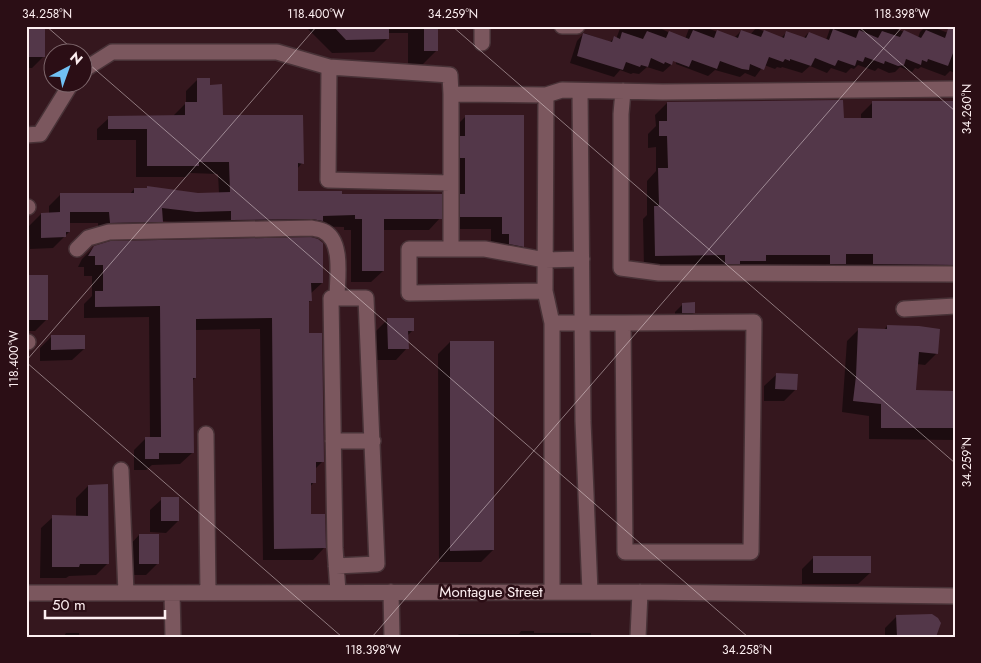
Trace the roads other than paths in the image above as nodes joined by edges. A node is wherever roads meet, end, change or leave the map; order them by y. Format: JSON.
{"nodes":[{"id":1,"x":482,"y":26,"type":"edge"},
{"id":2,"x":562,"y":26,"type":"edge"},
{"id":3,"x":578,"y":26,"type":"edge"},
{"id":4,"x":482,"y":43,"type":"dead end"},
{"id":5,"x":92,"y":65,"type":"edge"},
{"id":6,"x":329,"y":67,"type":"junction"},
{"id":7,"x":955,"y":89,"type":"edge"},
{"id":8,"x":580,"y":91,"type":"junction"},
{"id":9,"x":623,"y":91,"type":"junction"},
{"id":10,"x":66,"y":92,"type":"edge"},
{"id":11,"x":451,"y":94,"type":"junction"},
{"id":12,"x":546,"y":95,"type":"junction"},
{"id":13,"x":26,"y":135,"type":"edge"},
{"id":14,"x":450,"y":183,"type":"junction"},
{"id":15,"x":77,"y":248,"type":"dead end"},
{"id":16,"x":451,"y":249,"type":"junction"},
{"id":17,"x":582,"y":259,"type":"junction"},
{"id":18,"x":545,"y":260,"type":"junction"},
{"id":19,"x":955,"y":274,"type":"edge"},
{"id":20,"x":545,"y":291,"type":"junction"},
{"id":21,"x":337,"y":298,"type":"junction"},
{"id":22,"x":955,"y":306,"type":"edge"},
{"id":23,"x":904,"y":309,"type":"dead end"},
{"id":24,"x":552,"y":323,"type":"junction"},
{"id":25,"x":583,"y":323,"type":"junction"},
{"id":26,"x":623,"y":323,"type":"junction"},
{"id":27,"x":206,"y":434,"type":"dead end"},
{"id":28,"x":333,"y":440,"type":"junction"},
{"id":29,"x":373,"y":441,"type":"junction"},
{"id":30,"x":121,"y":470,"type":"dead end"},
{"id":31,"x":336,"y":566,"type":"junction"},
{"id":32,"x":338,"y":592,"type":"junction"},
{"id":33,"x":391,"y":592,"type":"junction"},
{"id":34,"x":552,"y":592,"type":"junction"},
{"id":35,"x":590,"y":592,"type":"junction"},
{"id":36,"x":640,"y":592,"type":"junction"},
{"id":37,"x":26,"y":593,"type":"edge"},
{"id":38,"x":126,"y":593,"type":"junction"},
{"id":39,"x":172,"y":593,"type":"junction"},
{"id":40,"x":208,"y":593,"type":"junction"},
{"id":41,"x":955,"y":596,"type":"edge"},
{"id":42,"x":173,"y":637,"type":"edge"},
{"id":43,"x":392,"y":637,"type":"edge"},
{"id":44,"x":638,"y":637,"type":"edge"}],
"edges":[{"from":1,"to":4,"type":"street"},
{"from":2,"to":3,"type":"street"},
{"from":5,"to":6,"type":"street"},
{"from":6,"to":11,"type":"street"},
{"from":6,"to":14,"type":"street"},
{"from":7,"to":9,"type":"street"},
{"from":8,"to":9,"type":"street"},
{"from":8,"to":12,"type":"street"},
{"from":8,"to":17,"type":"street"},
{"from":9,"to":19,"type":"street"},
{"from":10,"to":13,"type":"street"},
{"from":11,"to":12,"type":"street"},
{"from":11,"to":14,"type":"street"},
{"from":12,"to":18,"type":"street"},
{"from":14,"to":16,"type":"street"},
{"from":15,"to":21,"type":"street"},
{"from":16,"to":18,"type":"street"},
{"from":16,"to":20,"type":"street"},
{"from":17,"to":18,"type":"street"},
{"from":17,"to":25,"type":"street"},
{"from":18,"to":20,"type":"street"},
{"from":20,"to":24,"type":"street"},
{"from":21,"to":28,"type":"street"},
{"from":21,"to":29,"type":"street"},
{"from":22,"to":23,"type":"street"},
{"from":24,"to":25,"type":"street"},
{"from":24,"to":34,"type":"street"},
{"from":25,"to":26,"type":"street"},
{"from":25,"to":35,"type":"street"},
{"from":26,"to":26,"type":"street"},
{"from":27,"to":40,"type":"street"},
{"from":28,"to":29,"type":"street"},
{"from":28,"to":31,"type":"street"},
{"from":29,"to":31,"type":"street"},
{"from":30,"to":38,"type":"street"},
{"from":31,"to":32,"type":"street"},
{"from":32,"to":33,"type":"street","name":"Montague Street"},
{"from":32,"to":40,"type":"street","name":"Montague Street"},
{"from":33,"to":34,"type":"street","name":"Montague Street"},
{"from":33,"to":43,"type":"street"},
{"from":34,"to":35,"type":"street","name":"Montague Street"},
{"from":35,"to":36,"type":"street","name":"Montague Street"},
{"from":36,"to":41,"type":"street","name":"Montague Street"},
{"from":36,"to":44,"type":"street"},
{"from":37,"to":38,"type":"street","name":"Montague Street"},
{"from":38,"to":39,"type":"street","name":"Montague Street"},
{"from":39,"to":40,"type":"street","name":"Montague Street"},
{"from":39,"to":42,"type":"street"}]}
